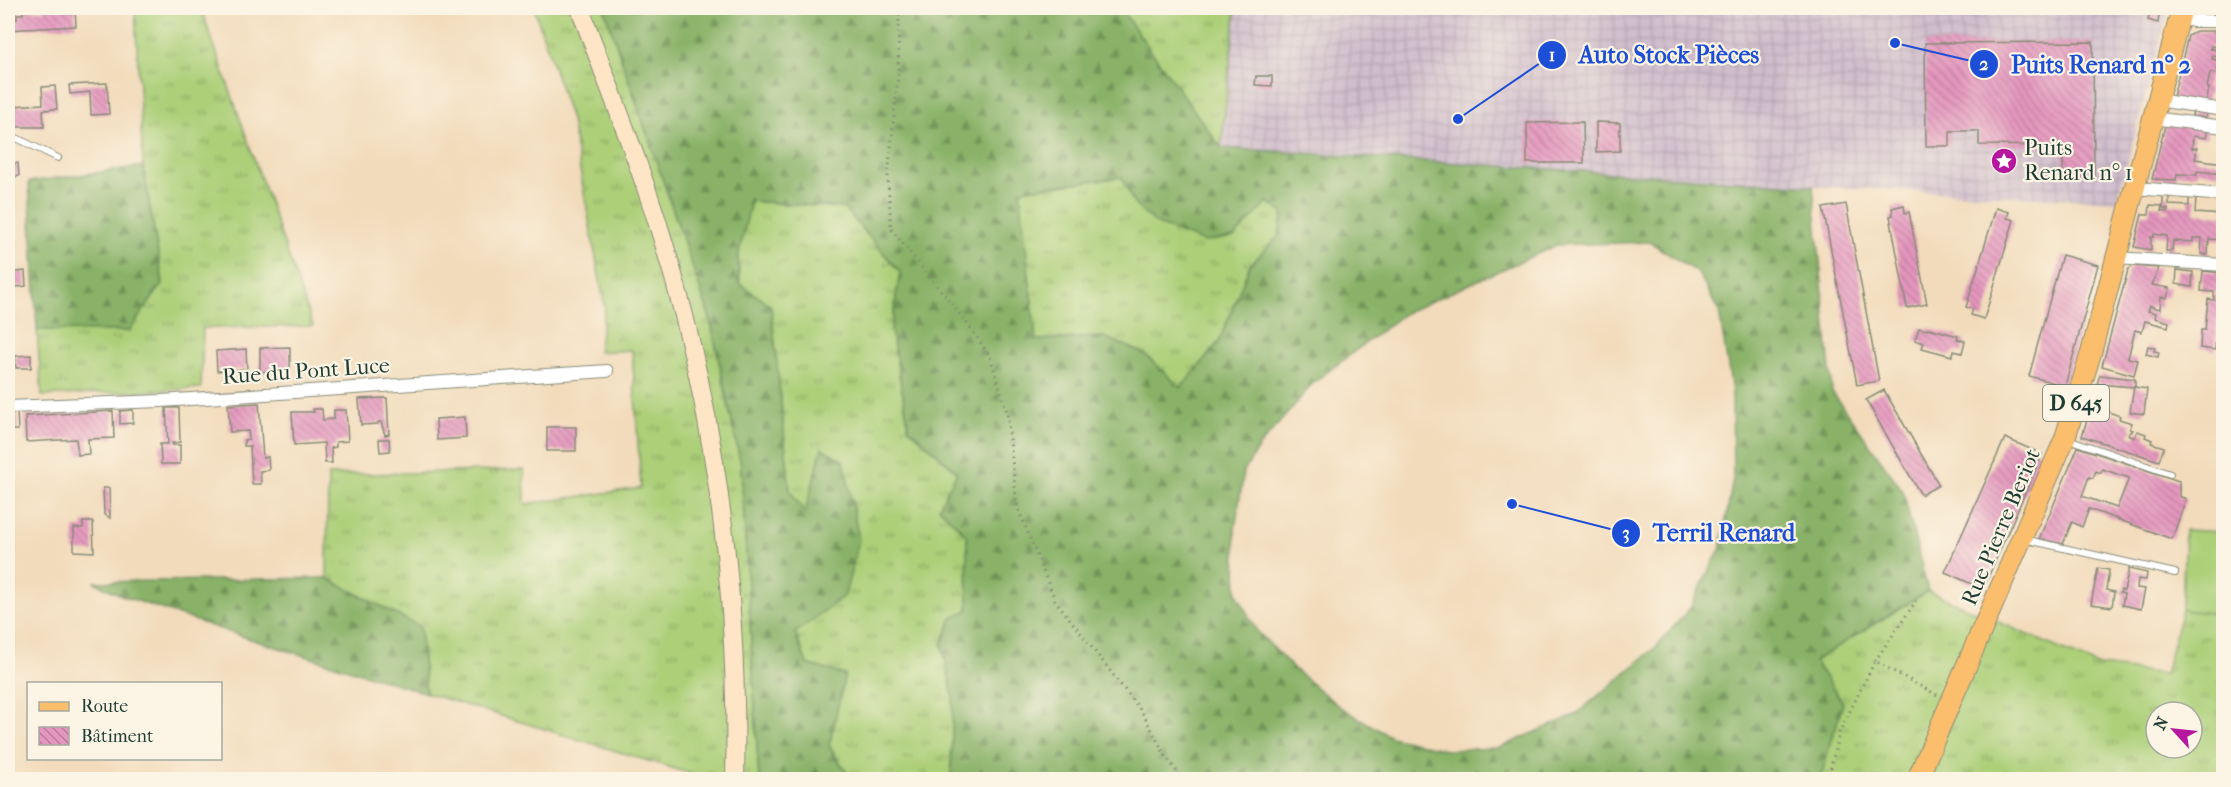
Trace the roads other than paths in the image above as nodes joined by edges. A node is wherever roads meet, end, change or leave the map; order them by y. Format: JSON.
{"nodes":[{"id":1,"x":580,"y":8,"type":"edge"},
{"id":2,"x":2181,"y":13,"type":"edge"},
{"id":3,"x":2223,"y":21,"type":"edge"},
{"id":4,"x":2155,"y":109,"type":"junction"},
{"id":5,"x":2223,"y":110,"type":"edge"},
{"id":6,"x":2223,"y":128,"type":"edge"},
{"id":7,"x":8,"y":135,"type":"edge"},
{"id":8,"x":58,"y":158,"type":"dead end"},
{"id":9,"x":2135,"y":188,"type":"junction"},
{"id":10,"x":2223,"y":195,"type":"edge"},
{"id":11,"x":2116,"y":258,"type":"junction"},
{"id":12,"x":2223,"y":265,"type":"edge"},
{"id":13,"x":607,"y":371,"type":"dead end"},
{"id":14,"x":8,"y":407,"type":"edge"},
{"id":15,"x":2065,"y":438,"type":"junction"},
{"id":16,"x":2170,"y":474,"type":"dead end"},
{"id":17,"x":2022,"y":538,"type":"junction"},
{"id":18,"x":2175,"y":573,"type":"dead end"},
{"id":19,"x":735,"y":780,"type":"edge"},
{"id":20,"x":1917,"y":780,"type":"edge"}],
"edges":[{"from":1,"to":19,"type":"main road"},
{"from":2,"to":3,"type":"street"},
{"from":2,"to":4,"type":"main road","name":"Rue Pierre Beriot","number":"D 645"},
{"from":4,"to":5,"type":"street"},
{"from":4,"to":6,"type":"street"},
{"from":4,"to":9,"type":"main road","name":"Rue Pierre Beriot","number":"D 645"},
{"from":7,"to":8,"type":"lane"},
{"from":9,"to":10,"type":"street"},
{"from":9,"to":11,"type":"main road","name":"Rue Pierre Beriot","number":"D 645"},
{"from":11,"to":12,"type":"street"},
{"from":11,"to":15,"type":"main road","name":"Rue Pierre Beriot","number":"D 645"},
{"from":13,"to":14,"type":"street","name":"Rue du Pont Luce"},
{"from":15,"to":16,"type":"lane"},
{"from":15,"to":17,"type":"main road","name":"Rue Pierre Beriot","number":"D 645"},
{"from":17,"to":18,"type":"lane"},
{"from":17,"to":20,"type":"main road","name":"Rue Pierre Beriot","number":"D 645"}]}
